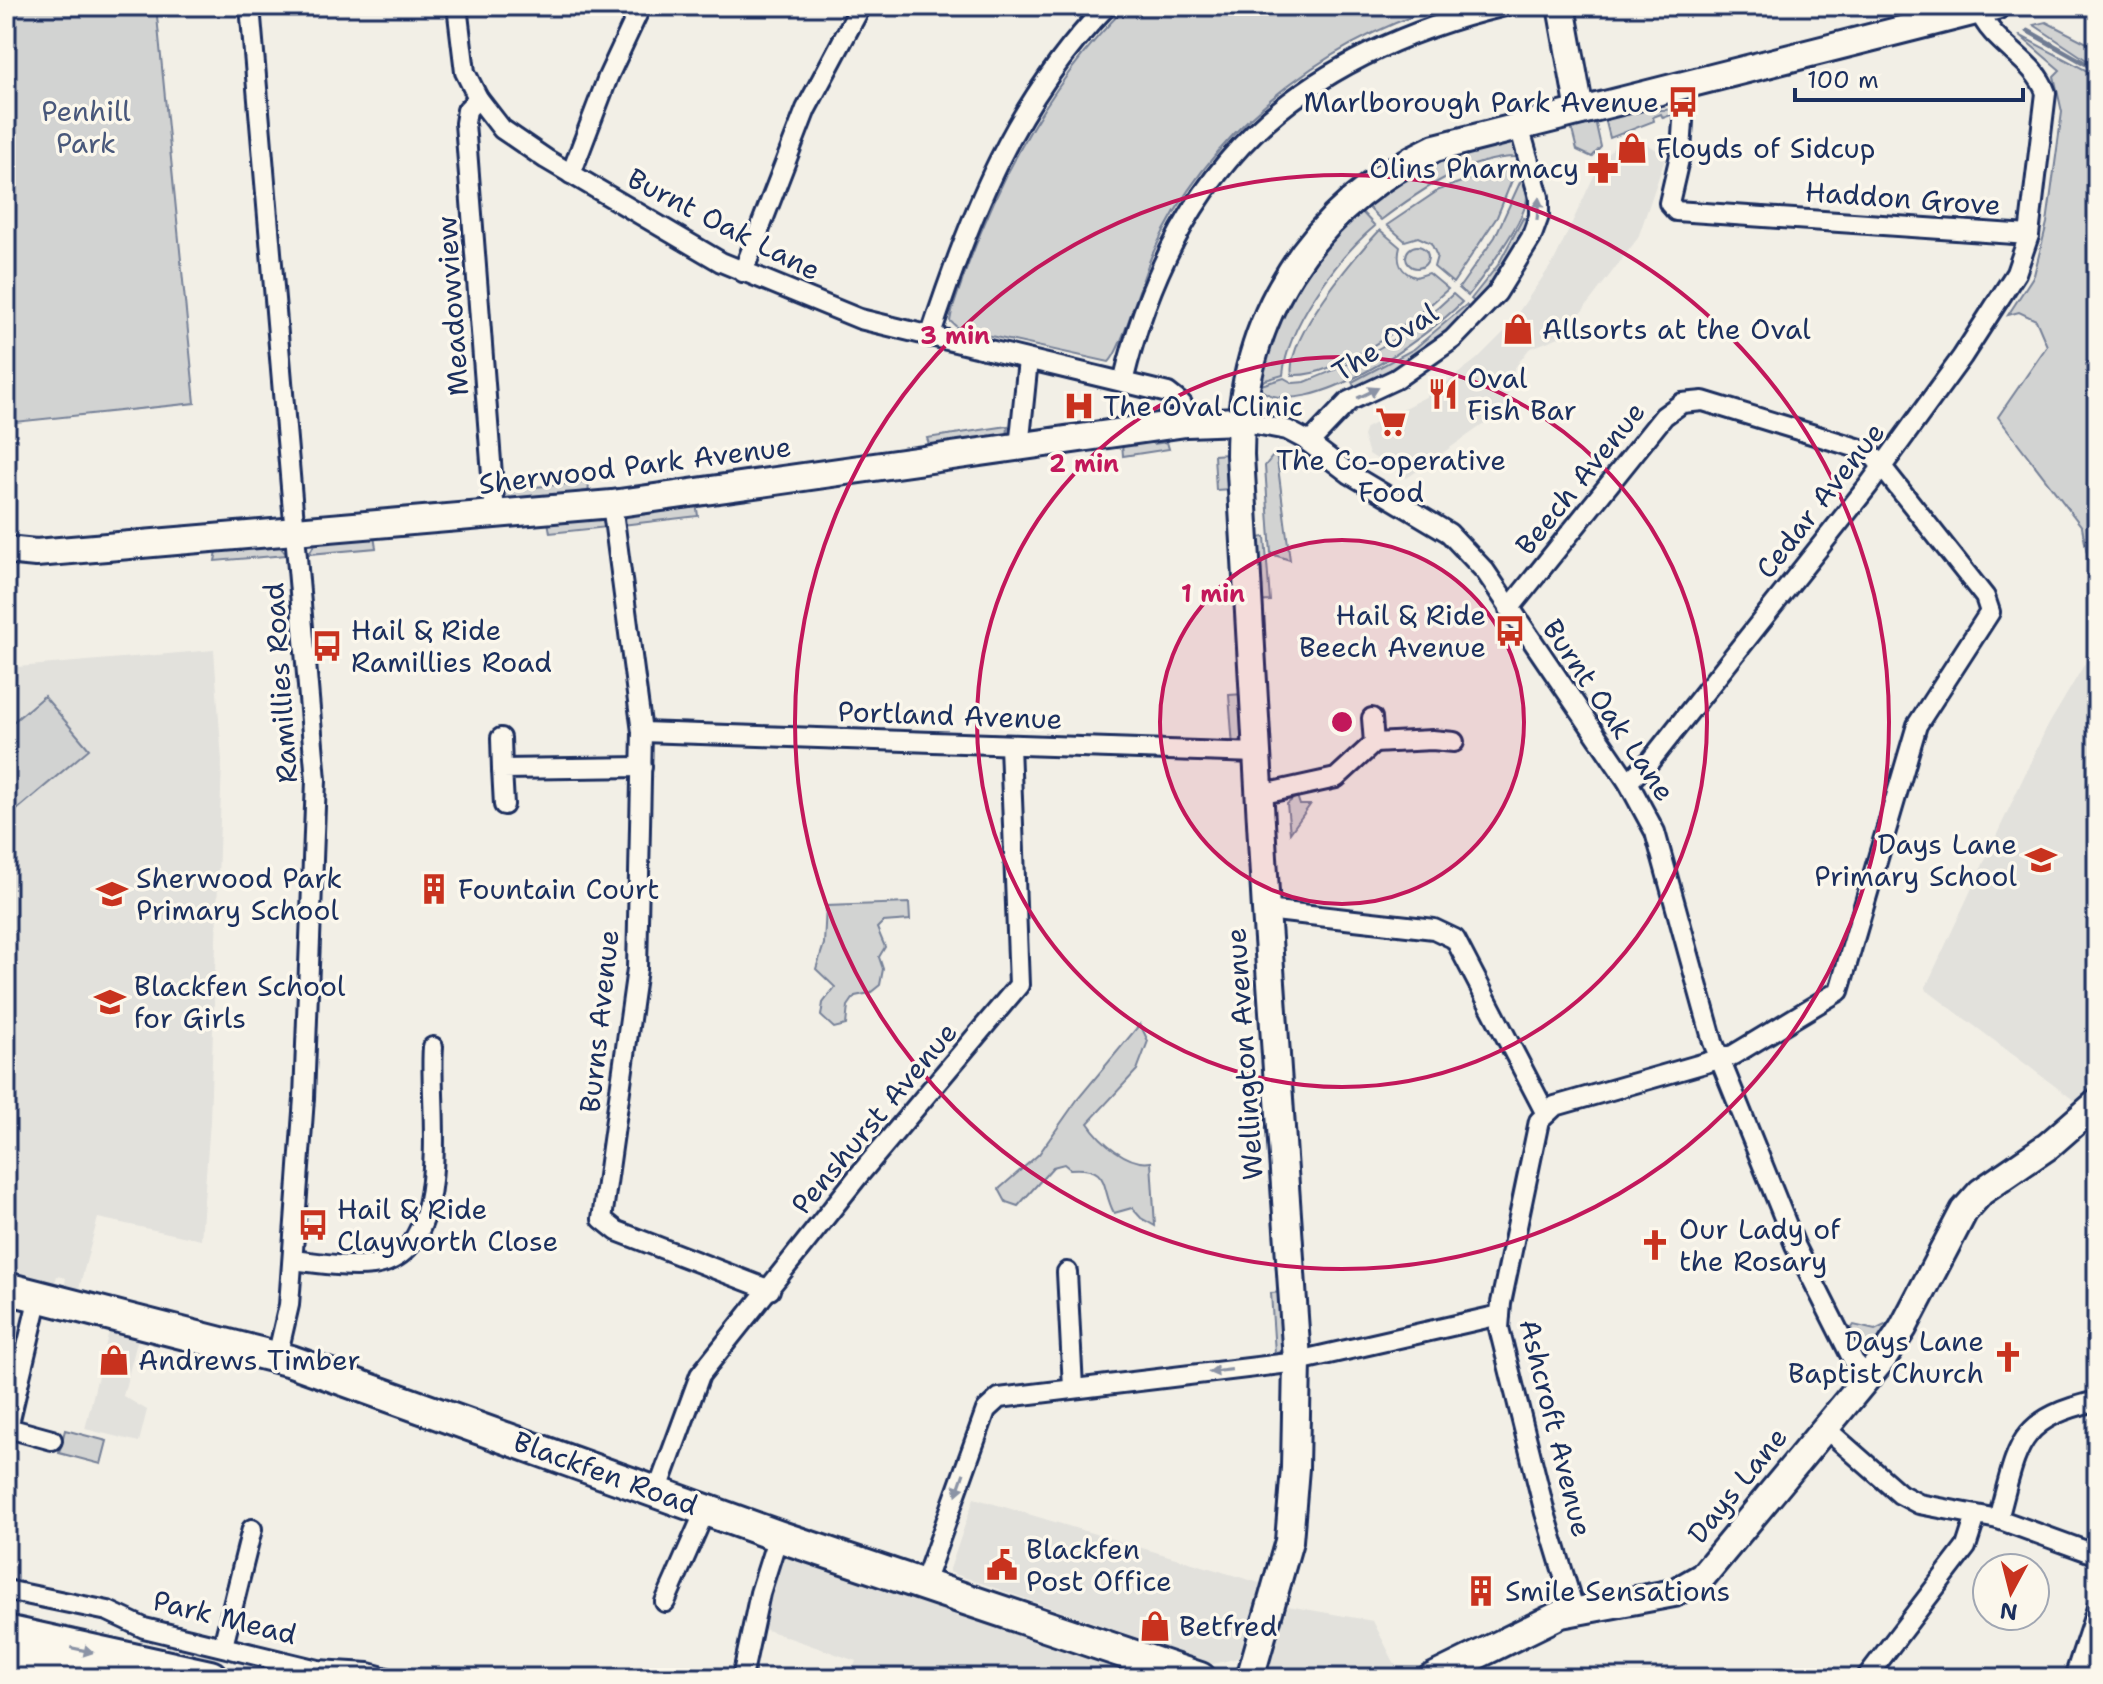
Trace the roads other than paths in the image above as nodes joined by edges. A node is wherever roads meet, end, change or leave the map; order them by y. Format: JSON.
{"nodes":[{"id":1,"x":250,"y":6,"type":"edge"},
{"id":2,"x":457,"y":6,"type":"edge"},
{"id":3,"x":641,"y":6,"type":"edge"},
{"id":4,"x":861,"y":6,"type":"edge"},
{"id":5,"x":1107,"y":6,"type":"edge"},
{"id":6,"x":1505,"y":6,"type":"edge"},
{"id":7,"x":1561,"y":6,"type":"edge"},
{"id":8,"x":1988,"y":8,"type":"edge"},
{"id":9,"x":478,"y":98,"type":"junction"},
{"id":10,"x":1580,"y":111,"type":"junction"},
{"id":11,"x":1683,"y":121,"type":"dead end"},
{"id":12,"x":1519,"y":126,"type":"junction"},
{"id":13,"x":571,"y":174,"type":"junction"},
{"id":14,"x":2029,"y":235,"type":"junction"},
{"id":15,"x":743,"y":272,"type":"junction"},
{"id":16,"x":930,"y":337,"type":"junction"},
{"id":17,"x":1028,"y":360,"type":"junction"},
{"id":18,"x":1123,"y":382,"type":"junction"},
{"id":19,"x":1240,"y":421,"type":"junction"},
{"id":20,"x":1186,"y":423,"type":"junction"},
{"id":21,"x":1309,"y":443,"type":"junction"},
{"id":22,"x":1019,"y":448,"type":"junction"},
{"id":23,"x":1882,"y":467,"type":"junction"},
{"id":24,"x":612,"y":504,"type":"junction"},
{"id":25,"x":495,"y":514,"type":"junction"},
{"id":26,"x":297,"y":531,"type":"junction"},
{"id":27,"x":6,"y":550,"type":"edge"},
{"id":28,"x":36,"y":553,"type":"junction"},
{"id":29,"x":6,"y":560,"type":"edge"},
{"id":30,"x":1509,"y":609,"type":"junction"},
{"id":31,"x":1372,"y":718,"type":"dead end"},
{"id":32,"x":642,"y":732,"type":"junction"},
{"id":33,"x":501,"y":738,"type":"dead end"},
{"id":34,"x":1454,"y":742,"type":"dead end"},
{"id":35,"x":1374,"y":743,"type":"junction"},
{"id":36,"x":1010,"y":745,"type":"junction"},
{"id":37,"x":1257,"y":753,"type":"junction"},
{"id":38,"x":642,"y":767,"type":"junction"},
{"id":39,"x":502,"y":769,"type":"junction"},
{"id":40,"x":1628,"y":782,"type":"junction"},
{"id":41,"x":1259,"y":795,"type":"junction"},
{"id":42,"x":504,"y":805,"type":"dead end"},
{"id":43,"x":1266,"y":910,"type":"junction"},
{"id":44,"x":1721,"y":1059,"type":"junction"},
{"id":45,"x":452,"y":1068,"type":"dead end"},
{"id":46,"x":2097,"y":1103,"type":"edge"},
{"id":47,"x":1545,"y":1112,"type":"junction"},
{"id":48,"x":293,"y":1260,"type":"junction"},
{"id":49,"x":1067,"y":1272,"type":"dead end"},
{"id":50,"x":6,"y":1288,"type":"edge"},
{"id":51,"x":770,"y":1290,"type":"junction"},
{"id":52,"x":39,"y":1296,"type":"junction"},
{"id":53,"x":1500,"y":1315,"type":"junction"},
{"id":54,"x":277,"y":1357,"type":"junction"},
{"id":55,"x":1297,"y":1360,"type":"junction"},
{"id":56,"x":1869,"y":1378,"type":"junction"},
{"id":57,"x":1073,"y":1388,"type":"junction"},
{"id":58,"x":2097,"y":1401,"type":"edge"},
{"id":59,"x":7,"y":1428,"type":"edge"},
{"id":60,"x":1825,"y":1428,"type":"junction"},
{"id":61,"x":52,"y":1440,"type":"dead end"},
{"id":62,"x":657,"y":1492,"type":"junction"},
{"id":63,"x":706,"y":1509,"type":"junction"},
{"id":64,"x":1976,"y":1516,"type":"junction"},
{"id":65,"x":1998,"y":1519,"type":"junction"},
{"id":66,"x":252,"y":1529,"type":"dead end"},
{"id":67,"x":778,"y":1536,"type":"junction"},
{"id":68,"x":2097,"y":1555,"type":"edge"},
{"id":69,"x":923,"y":1586,"type":"junction"},
{"id":70,"x":6,"y":1590,"type":"edge"},
{"id":71,"x":665,"y":1602,"type":"dead end"},
{"id":72,"x":2097,"y":1608,"type":"edge"},
{"id":73,"x":1574,"y":1609,"type":"junction"},
{"id":74,"x":6,"y":1633,"type":"edge"},
{"id":75,"x":223,"y":1646,"type":"junction"},
{"id":76,"x":6,"y":1663,"type":"edge"},
{"id":77,"x":76,"y":1678,"type":"edge"},
{"id":78,"x":210,"y":1678,"type":"edge"},
{"id":79,"x":387,"y":1678,"type":"edge"},
{"id":80,"x":742,"y":1678,"type":"edge"},
{"id":81,"x":1200,"y":1678,"type":"edge"},
{"id":82,"x":1250,"y":1678,"type":"edge"},
{"id":83,"x":1431,"y":1678,"type":"edge"},
{"id":84,"x":1866,"y":1678,"type":"edge"},
{"id":85,"x":2074,"y":1678,"type":"edge"}],
"edges":[{"from":1,"to":26,"type":"street","name":"Ramillies Road"},
{"from":2,"to":9,"type":"street","name":"Burnt Oak Lane"},
{"from":3,"to":13,"type":"street"},
{"from":4,"to":15,"type":"street"},
{"from":5,"to":16,"type":"street"},
{"from":6,"to":18,"type":"street"},
{"from":7,"to":10,"type":"street"},
{"from":8,"to":10,"type":"street"},
{"from":8,"to":14,"type":"street","name":"Haddon Grove"},
{"from":9,"to":13,"type":"street","name":"Burnt Oak Lane"},
{"from":9,"to":25,"type":"street","name":"Meadowview"},
{"from":10,"to":12,"type":"street"},
{"from":11,"to":14,"type":"street","name":"Haddon Grove"},
{"from":12,"to":19,"type":"street"},
{"from":21,"to":12,"type":"street","name":"The Oval","one_way":true},
{"from":13,"to":15,"type":"street","name":"Burnt Oak Lane"},
{"from":14,"to":23,"type":"street","name":"Cedar Avenue"},
{"from":15,"to":16,"type":"street","name":"Burnt Oak Lane"},
{"from":16,"to":17,"type":"street","name":"Burnt Oak Lane"},
{"from":17,"to":18,"type":"street","name":"Burnt Oak Lane"},
{"from":17,"to":22,"type":"street"},
{"from":18,"to":20,"type":"street","name":"Burnt Oak Lane"},
{"from":19,"to":20,"type":"street","name":"Sherwood Park Avenue"},
{"from":19,"to":21,"type":"street","name":"Burnt Oak Lane"},
{"from":19,"to":37,"type":"street","name":"Wellington Avenue"},
{"from":20,"to":22,"type":"street","name":"Sherwood Park Avenue"},
{"from":21,"to":30,"type":"street","name":"Burnt Oak Lane"},
{"from":22,"to":24,"type":"street","name":"Sherwood Park Avenue"},
{"from":23,"to":30,"type":"street","name":"Beech Avenue"},
{"from":23,"to":40,"type":"street","name":"Cedar Avenue"},
{"from":23,"to":44,"type":"street","name":"Beech Avenue"},
{"from":24,"to":25,"type":"street","name":"Sherwood Park Avenue"},
{"from":24,"to":32,"type":"street","name":"Burns Avenue"},
{"from":25,"to":26,"type":"street","name":"Sherwood Park Avenue"},
{"from":26,"to":28,"type":"street","name":"Sherwood Park Avenue"},
{"from":26,"to":48,"type":"street","name":"Ramillies Road"},
{"from":27,"to":28,"type":"street"},
{"from":28,"to":29,"type":"street"},
{"from":30,"to":40,"type":"street","name":"Burnt Oak Lane"},
{"from":31,"to":35,"type":"street"},
{"from":32,"to":36,"type":"street","name":"Portland Avenue"},
{"from":32,"to":38,"type":"street","name":"Burns Avenue"},
{"from":33,"to":39,"type":"street"},
{"from":34,"to":35,"type":"street"},
{"from":35,"to":41,"type":"street"},
{"from":36,"to":37,"type":"street","name":"Portland Avenue"},
{"from":36,"to":51,"type":"street","name":"Penshurst Avenue"},
{"from":37,"to":41,"type":"street","name":"Wellington Avenue"},
{"from":38,"to":39,"type":"street"},
{"from":38,"to":51,"type":"street","name":"Burns Avenue"},
{"from":39,"to":42,"type":"street"},
{"from":40,"to":44,"type":"street","name":"Burnt Oak Lane"},
{"from":41,"to":43,"type":"street","name":"Wellington Avenue"},
{"from":43,"to":47,"type":"street"},
{"from":43,"to":55,"type":"street","name":"Wellington Avenue"},
{"from":44,"to":47,"type":"street"},
{"from":44,"to":56,"type":"street","name":"Burnt Oak Lane"},
{"from":45,"to":48,"type":"street"},
{"from":46,"to":56,"type":"street","name":"Days Lane"},
{"from":47,"to":53,"type":"street","name":"Ashcroft Avenue"},
{"from":48,"to":54,"type":"street","name":"Ramillies Road"},
{"from":49,"to":57,"type":"street"},
{"from":50,"to":52,"type":"main road","name":"Blackfen Road"},
{"from":51,"to":62,"type":"street","name":"Penshurst Avenue"},
{"from":52,"to":54,"type":"main road","name":"Blackfen Road"},
{"from":52,"to":59,"type":"street"},
{"from":53,"to":55,"type":"street"},
{"from":53,"to":73,"type":"street","name":"Ashcroft Avenue"},
{"from":54,"to":62,"type":"main road","name":"Blackfen Road"},
{"from":55,"to":57,"type":"street","one_way":true},
{"from":55,"to":82,"type":"street","name":"Wellington Avenue"},
{"from":56,"to":60,"type":"street","name":"Days Lane"},
{"from":57,"to":69,"type":"street","one_way":true},
{"from":58,"to":65,"type":"street"},
{"from":59,"to":61,"type":"street"},
{"from":60,"to":64,"type":"street"},
{"from":60,"to":73,"type":"street","name":"Days Lane"},
{"from":62,"to":63,"type":"main road","name":"Blackfen Road"},
{"from":63,"to":67,"type":"main road","name":"Blackfen Road"},
{"from":63,"to":71,"type":"street"},
{"from":64,"to":65,"type":"street"},
{"from":64,"to":84,"type":"street"},
{"from":65,"to":68,"type":"street"},
{"from":66,"to":75,"type":"street"},
{"from":67,"to":69,"type":"main road","name":"Blackfen Road"},
{"from":67,"to":80,"type":"street"},
{"from":69,"to":81,"type":"main road","name":"Blackfen Road"},
{"from":70,"to":75,"type":"street","name":"Park Mead"},
{"from":72,"to":85,"type":"street"},
{"from":73,"to":83,"type":"street","name":"Days Lane"},
{"from":74,"to":78,"type":"highway","one_way":true},
{"from":75,"to":79,"type":"street","name":"Park Mead"},
{"from":76,"to":77,"type":"highway"}]}
